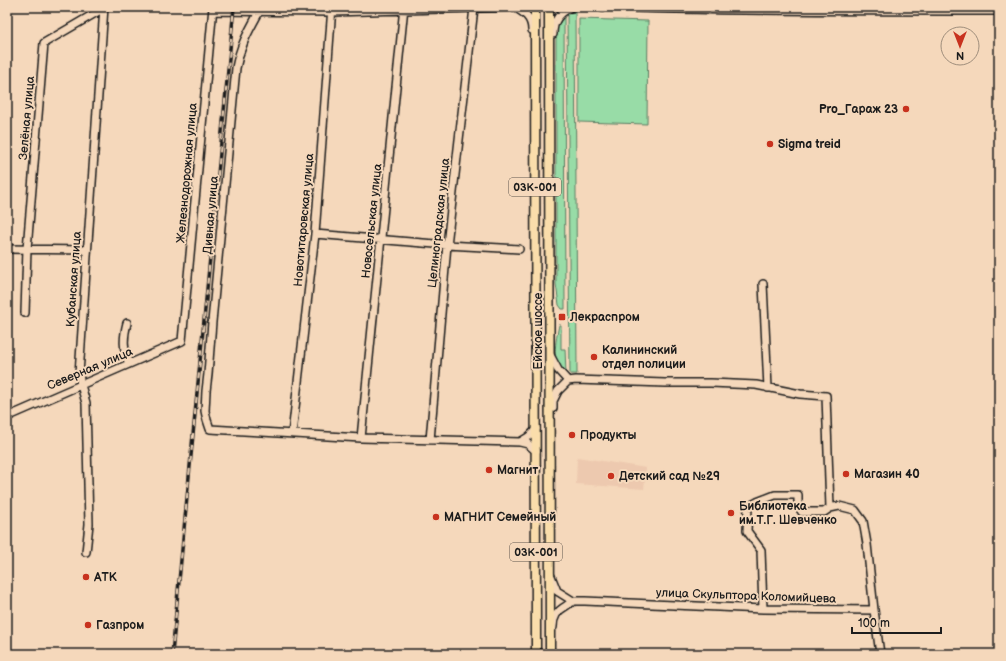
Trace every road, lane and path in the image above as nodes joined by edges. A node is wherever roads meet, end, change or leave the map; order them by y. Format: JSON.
{"nodes":[{"id":1,"x":104,"y":7,"type":"edge"},
{"id":2,"x":513,"y":7,"type":"edge"},
{"id":3,"x":535,"y":7,"type":"edge"},
{"id":4,"x":549,"y":7,"type":"edge"},
{"id":5,"x":571,"y":7,"type":"edge"},
{"id":6,"x":603,"y":7,"type":"edge"},
{"id":7,"x":404,"y":8,"type":"edge"},
{"id":8,"x":474,"y":8,"type":"junction"},
{"id":9,"x":213,"y":9,"type":"edge"},
{"id":10,"x":259,"y":9,"type":"edge"},
{"id":11,"x":332,"y":9,"type":"edge"},
{"id":12,"x":999,"y":10,"type":"edge"},
{"id":13,"x":535,"y":36,"type":"junction"},
{"id":14,"x":550,"y":59,"type":"junction"},
{"id":15,"x":315,"y":234,"type":"junction"},
{"id":16,"x":381,"y":240,"type":"junction"},
{"id":17,"x":447,"y":245,"type":"junction"},
{"id":18,"x":7,"y":249,"type":"edge"},
{"id":19,"x":26,"y":249,"type":"junction"},
{"id":20,"x":519,"y":249,"type":"dead end"},
{"id":21,"x":87,"y":250,"type":"junction"},
{"id":22,"x":763,"y":284,"type":"dead end"},
{"id":23,"x":25,"y":313,"type":"dead end"},
{"id":24,"x":127,"y":323,"type":"dead end"},
{"id":25,"x":182,"y":341,"type":"joint"},
{"id":26,"x":550,"y":355,"type":"junction"},
{"id":27,"x":129,"y":364,"type":"junction"},
{"id":28,"x":568,"y":381,"type":"junction"},
{"id":29,"x":81,"y":385,"type":"junction"},
{"id":30,"x":768,"y":388,"type":"junction"},
{"id":31,"x":7,"y":417,"type":"edge"},
{"id":32,"x":536,"y":429,"type":"junction"},
{"id":33,"x":550,"y":430,"type":"junction"},
{"id":34,"x":292,"y":434,"type":"junction"},
{"id":35,"x":361,"y":438,"type":"junction"},
{"id":36,"x":430,"y":440,"type":"junction"},
{"id":37,"x":520,"y":442,"type":"junction"},
{"id":38,"x":536,"y":451,"type":"junction"},
{"id":39,"x":830,"y":508,"type":"junction"},
{"id":40,"x":86,"y":552,"type":"dead end"},
{"id":41,"x":550,"y":573,"type":"junction"},
{"id":42,"x":573,"y":601,"type":"junction"},
{"id":43,"x":763,"y":609,"type":"junction"},
{"id":44,"x":874,"y":610,"type":"junction"},
{"id":45,"x":550,"y":650,"type":"edge"},
{"id":46,"x":536,"y":654,"type":"edge"},
{"id":47,"x":880,"y":654,"type":"edge"}],
"edges":[{"from":1,"to":19,"type":"street","name":"Зелёная улица"},
{"from":1,"to":21,"type":"street","name":"Кубанская улица"},
{"from":2,"to":8,"type":"street"},
{"from":2,"to":13,"type":"street"},
{"from":3,"to":13,"type":"main road","name":"Ейское шоссе","number":"03К-001"},
{"from":4,"to":14,"type":"main road","name":"Ейское шоссе","number":"03К-001"},
{"from":5,"to":14,"type":"street"},
{"from":6,"to":12,"type":"street"},
{"from":7,"to":8,"type":"street"},
{"from":7,"to":11,"type":"street"},
{"from":7,"to":16,"type":"street","name":"Новосельская улица"},
{"from":8,"to":17,"type":"street","name":"Целиноградская улица"},
{"from":9,"to":10,"type":"street"},
{"from":9,"to":25,"type":"street","name":"Железнодорожная улица"},
{"from":10,"to":11,"type":"street"},
{"from":10,"to":34,"type":"street","name":"Дивная улица"},
{"from":11,"to":15,"type":"street","name":"Новотитаровская улица"},
{"from":13,"to":32,"type":"main road","name":"Ейское шоссе","number":"03К-001"},
{"from":14,"to":26,"type":"main road","name":"Ейское шоссе","number":"03К-001"},
{"from":15,"to":16,"type":"street"},
{"from":15,"to":34,"type":"street","name":"Новотитаровская улица"},
{"from":16,"to":17,"type":"street"},
{"from":16,"to":35,"type":"street","name":"Новосельская улица"},
{"from":17,"to":20,"type":"street"},
{"from":17,"to":36,"type":"street","name":"Целиноградская улица"},
{"from":18,"to":19,"type":"street"},
{"from":19,"to":21,"type":"street"},
{"from":19,"to":23,"type":"street","name":"Зелёная улица"},
{"from":21,"to":29,"type":"street","name":"Кубанская улица"},
{"from":22,"to":30,"type":"street"},
{"from":24,"to":27,"type":"street"},
{"from":25,"to":27,"type":"street","name":"Северная улица"},
{"from":26,"to":28,"type":"street"},
{"from":26,"to":33,"type":"main road","name":"Ейское шоссе","number":"03К-001"},
{"from":27,"to":29,"type":"street","name":"Северная улица"},
{"from":28,"to":30,"type":"street"},
{"from":28,"to":33,"type":"street"},
{"from":29,"to":31,"type":"street","name":"Северная улица"},
{"from":29,"to":40,"type":"street","name":"Кубанская улица"},
{"from":30,"to":39,"type":"street"},
{"from":32,"to":37,"type":"street"},
{"from":32,"to":38,"type":"main road","name":"Ейское шоссе","number":"03К-001"},
{"from":33,"to":41,"type":"main road","name":"Ейское шоссе","number":"03К-001"},
{"from":34,"to":35,"type":"street"},
{"from":35,"to":36,"type":"street"},
{"from":36,"to":37,"type":"street"},
{"from":37,"to":38,"type":"street"},
{"from":38,"to":46,"type":"main road","name":"Ейское шоссе","number":"03К-001"},
{"from":39,"to":43,"type":"street"},
{"from":39,"to":44,"type":"street"},
{"from":41,"to":42,"type":"street"},
{"from":41,"to":45,"type":"main road","name":"Ейское шоссе","number":"03К-001"},
{"from":42,"to":43,"type":"street","name":"улица Скульптора Коломийцева"},
{"from":42,"to":45,"type":"street"},
{"from":43,"to":44,"type":"street","name":"улица Скульптора Коломийцева"},
{"from":44,"to":47,"type":"street"}]}
